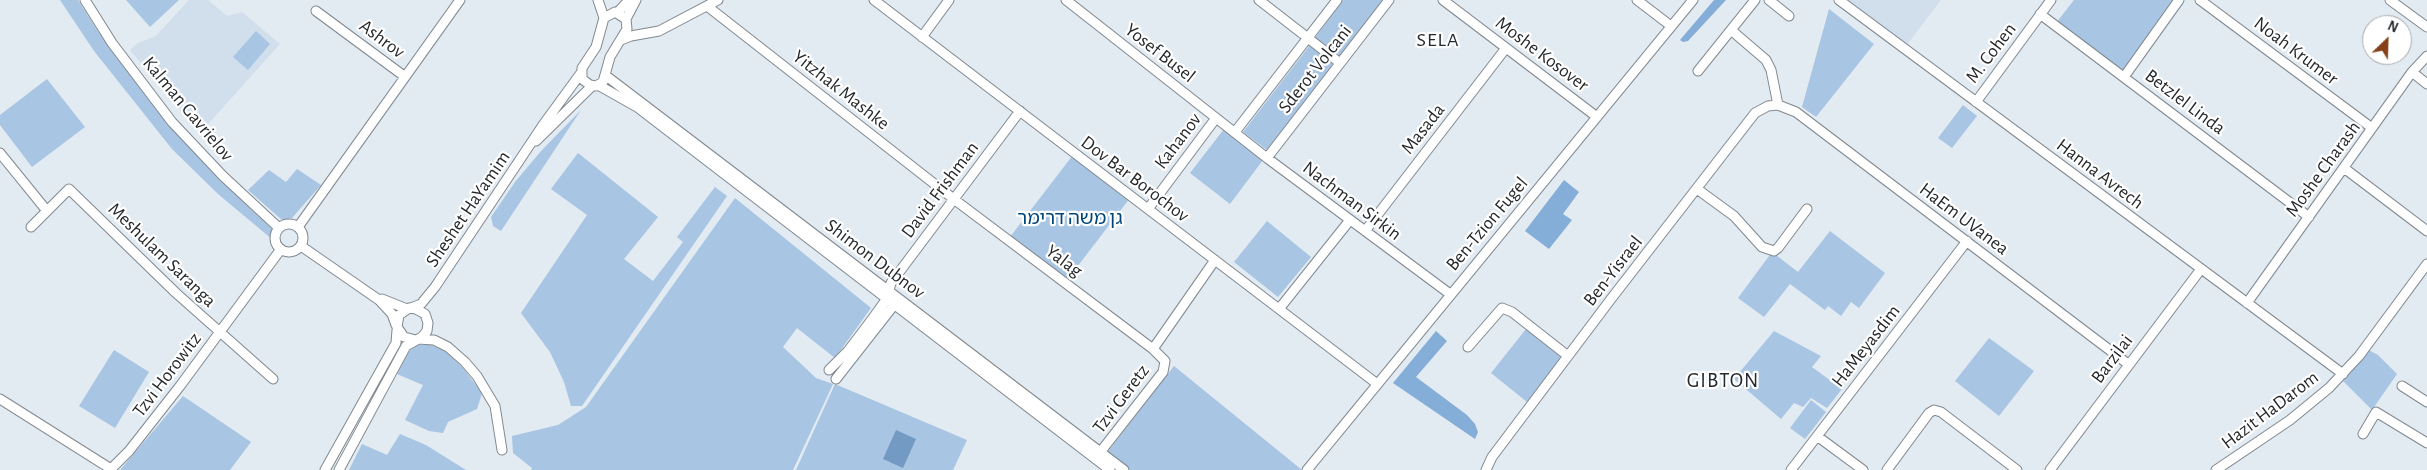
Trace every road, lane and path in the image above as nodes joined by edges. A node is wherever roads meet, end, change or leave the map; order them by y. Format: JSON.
{"nodes":[{"id":1,"x":85,"y":0,"type":"edge"},
{"id":2,"x":460,"y":0,"type":"edge"},
{"id":3,"x":600,"y":0,"type":"edge"},
{"id":4,"x":629,"y":0,"type":"edge"},
{"id":5,"x":636,"y":0,"type":"edge"},
{"id":6,"x":718,"y":0,"type":"edge"},
{"id":7,"x":874,"y":0,"type":"edge"},
{"id":8,"x":949,"y":0,"type":"edge"},
{"id":9,"x":1066,"y":0,"type":"edge"},
{"id":10,"x":1259,"y":0,"type":"edge"},
{"id":11,"x":1337,"y":0,"type":"edge"},
{"id":12,"x":1389,"y":0,"type":"edge"},
{"id":13,"x":1443,"y":0,"type":"edge"},
{"id":14,"x":1637,"y":0,"type":"edge"},
{"id":15,"x":1693,"y":0,"type":"edge"},
{"id":16,"x":1755,"y":0,"type":"edge"},
{"id":17,"x":1769,"y":0,"type":"edge"},
{"id":18,"x":1839,"y":0,"type":"edge"},
{"id":19,"x":2051,"y":0,"type":"edge"},
{"id":20,"x":2179,"y":0,"type":"edge"},
{"id":21,"x":2200,"y":0,"type":"edge"},
{"id":22,"x":2390,"y":0,"type":"edge"},
{"id":23,"x":707,"y":6,"type":"junction"},
{"id":24,"x":316,"y":11,"type":"dead end"},
{"id":25,"x":616,"y":12,"type":"junction"},
{"id":26,"x":2040,"y":14,"type":"junction"},
{"id":27,"x":1789,"y":16,"type":"dead end"},
{"id":28,"x":604,"y":18,"type":"junction"},
{"id":29,"x":627,"y":22,"type":"junction"},
{"id":30,"x":1671,"y":26,"type":"junction"},
{"id":31,"x":2427,"y":27,"type":"edge"},
{"id":32,"x":1731,"y":30,"type":"junction"},
{"id":33,"x":646,"y":35,"type":"junction"},
{"id":34,"x":922,"y":37,"type":"junction"},
{"id":35,"x":1308,"y":38,"type":"junction"},
{"id":36,"x":621,"y":40,"type":"junction"},
{"id":37,"x":1506,"y":48,"type":"junction"},
{"id":38,"x":2427,"y":56,"type":"edge"},
{"id":39,"x":1340,"y":63,"type":"junction"},
{"id":40,"x":1698,"y":71,"type":"dead end"},
{"id":41,"x":2412,"y":72,"type":"junction"},
{"id":42,"x":581,"y":73,"type":"junction"},
{"id":43,"x":605,"y":74,"type":"junction"},
{"id":44,"x":404,"y":76,"type":"junction"},
{"id":45,"x":2124,"y":77,"type":"junction"},
{"id":46,"x":2427,"y":84,"type":"edge"},
{"id":47,"x":595,"y":86,"type":"junction"},
{"id":48,"x":1976,"y":102,"type":"junction"},
{"id":49,"x":1778,"y":105,"type":"junction"},
{"id":50,"x":1020,"y":111,"type":"junction"},
{"id":51,"x":1597,"y":117,"type":"junction"},
{"id":52,"x":1216,"y":118,"type":"junction"},
{"id":53,"x":2372,"y":128,"type":"junction"},
{"id":54,"x":1235,"y":132,"type":"junction"},
{"id":55,"x":527,"y":150,"type":"junction"},
{"id":56,"x":0,"y":153,"type":"edge"},
{"id":57,"x":1267,"y":158,"type":"junction"},
{"id":58,"x":2344,"y":168,"type":"junction"},
{"id":59,"x":1697,"y":189,"type":"junction"},
{"id":60,"x":955,"y":200,"type":"junction"},
{"id":61,"x":1148,"y":208,"type":"junction"},
{"id":62,"x":1807,"y":209,"type":"dead end"},
{"id":63,"x":47,"y":211,"type":"junction"},
{"id":64,"x":2309,"y":217,"type":"junction"},
{"id":65,"x":1350,"y":220,"type":"junction"},
{"id":66,"x":298,"y":226,"type":"junction"},
{"id":67,"x":31,"y":227,"type":"dead end"},
{"id":68,"x":279,"y":228,"type":"junction"},
{"id":69,"x":1365,"y":231,"type":"junction"},
{"id":70,"x":2427,"y":231,"type":"edge"},
{"id":71,"x":1967,"y":241,"type":"junction"},
{"id":72,"x":301,"y":246,"type":"junction"},
{"id":73,"x":281,"y":249,"type":"junction"},
{"id":74,"x":1215,"y":260,"type":"junction"},
{"id":75,"x":2427,"y":264,"type":"edge"},
{"id":76,"x":2201,"y":269,"type":"junction"},
{"id":77,"x":435,"y":287,"type":"junction"},
{"id":78,"x":367,"y":292,"type":"junction"},
{"id":79,"x":1450,"y":294,"type":"junction"},
{"id":80,"x":889,"y":298,"type":"junction"},
{"id":81,"x":2247,"y":303,"type":"junction"},
{"id":82,"x":409,"y":309,"type":"junction"},
{"id":83,"x":1279,"y":309,"type":"junction"},
{"id":84,"x":428,"y":321,"type":"junction"},
{"id":85,"x":397,"y":327,"type":"junction"},
{"id":86,"x":220,"y":332,"type":"junction"},
{"id":87,"x":417,"y":339,"type":"junction"},
{"id":88,"x":442,"y":343,"type":"junction"},
{"id":89,"x":1468,"y":348,"type":"dead end"},
{"id":90,"x":1153,"y":349,"type":"junction"},
{"id":91,"x":1568,"y":356,"type":"junction"},
{"id":92,"x":2128,"y":364,"type":"junction"},
{"id":93,"x":829,"y":370,"type":"dead end"},
{"id":94,"x":2343,"y":374,"type":"junction"},
{"id":95,"x":273,"y":379,"type":"dead end"},
{"id":96,"x":836,"y":379,"type":"dead end"},
{"id":97,"x":1376,"y":384,"type":"junction"},
{"id":98,"x":2402,"y":386,"type":"dead end"},
{"id":99,"x":0,"y":399,"type":"edge"},
{"id":100,"x":2427,"y":402,"type":"edge"},
{"id":101,"x":2363,"y":434,"type":"dead end"},
{"id":102,"x":1818,"y":436,"type":"junction"},
{"id":103,"x":2427,"y":443,"type":"edge"},
{"id":104,"x":502,"y":450,"type":"dead end"},
{"id":105,"x":1098,"y":455,"type":"junction"},
{"id":106,"x":111,"y":469,"type":"edge"},
{"id":107,"x":325,"y":470,"type":"edge"},
{"id":108,"x":339,"y":470,"type":"edge"},
{"id":109,"x":1110,"y":470,"type":"edge"},
{"id":110,"x":1124,"y":470,"type":"edge"},
{"id":111,"x":1307,"y":470,"type":"edge"},
{"id":112,"x":1486,"y":470,"type":"edge"},
{"id":113,"x":1791,"y":470,"type":"edge"},
{"id":114,"x":1863,"y":470,"type":"edge"},
{"id":115,"x":1887,"y":470,"type":"edge"},
{"id":116,"x":2018,"y":470,"type":"edge"},
{"id":117,"x":2050,"y":470,"type":"edge"},
{"id":118,"x":2216,"y":470,"type":"edge"}],
"edges":[{"from":1,"to":68,"type":"street","name":"Kalman Gavrielov"},
{"from":2,"to":44,"type":"street"},
{"from":3,"to":25,"type":"street"},
{"from":3,"to":28,"type":"street"},
{"from":4,"to":25,"type":"street"},
{"from":5,"to":29,"type":"street"},
{"from":6,"to":23,"type":"street"},
{"from":7,"to":34,"type":"street","name":"Dov Bar Borochov"},
{"from":8,"to":34,"type":"street"},
{"from":9,"to":52,"type":"street","name":"Yosef Busel"},
{"from":10,"to":35,"type":"street"},
{"from":11,"to":35,"type":"street","name":"Sderot Volcani"},
{"from":12,"to":39,"type":"street","name":"Sderot Volcani"},
{"from":13,"to":37,"type":"street","name":"Moshe Kosover"},
{"from":14,"to":30,"type":"street"},
{"from":15,"to":30,"type":"street","name":"Ben-Tzion Fugel"},
{"from":16,"to":32,"type":"street"},
{"from":17,"to":27,"type":"street"},
{"from":18,"to":48,"type":"street","name":"Hanna Avrech"},
{"from":19,"to":26,"type":"street","name":"M. Cohen"},
{"from":20,"to":45,"type":"street"},
{"from":21,"to":53,"type":"street","name":"Noah Krumer"},
{"from":22,"to":31,"type":"street"},
{"from":23,"to":33,"type":"street"},
{"from":23,"to":60,"type":"street","name":"Yitzhak Mashke"},
{"from":24,"to":44,"type":"street","name":"Ashrov"},
{"from":25,"to":28,"type":"street"},
{"from":25,"to":29,"type":"street"},
{"from":26,"to":45,"type":"street","name":"Betzlel Linda"},
{"from":26,"to":48,"type":"street","name":"M. Cohen"},
{"from":28,"to":42,"type":"street","name":"Sheshet HaYamim"},
{"from":29,"to":33,"type":"street"},
{"from":29,"to":36,"type":"street","name":"Sheshet HaYamim"},
{"from":30,"to":51,"type":"street","name":"Ben-Tzion Fugel"},
{"from":32,"to":40,"type":"street"},
{"from":32,"to":49,"type":"street"},
{"from":33,"to":36,"type":"street"},
{"from":34,"to":50,"type":"street","name":"Dov Bar Borochov"},
{"from":35,"to":39,"type":"street"},
{"from":35,"to":54,"type":"street","name":"Sderot Volcani"},
{"from":36,"to":43,"type":"street","name":"Sheshet HaYamim"},
{"from":37,"to":51,"type":"street","name":"Moshe Kosover"},
{"from":37,"to":69,"type":"street","name":"Masada"},
{"from":38,"to":41,"type":"street","name":"Moshe Charash"},
{"from":39,"to":57,"type":"street","name":"Sderot Volcani"},
{"from":41,"to":46,"type":"street"},
{"from":41,"to":53,"type":"street","name":"Moshe Charash"},
{"from":42,"to":47,"type":"street"},
{"from":42,"to":55,"type":"street","name":"Sheshet HaYamim"},
{"from":43,"to":47,"type":"street","name":"Sheshet HaYamim"},
{"from":43,"to":80,"type":"street","name":"Shimon Dubnov"},
{"from":44,"to":66,"type":"street"},
{"from":45,"to":64,"type":"street","name":"Betzlel Linda"},
{"from":47,"to":55,"type":"street","name":"Sheshet HaYamim"},
{"from":47,"to":80,"type":"street","name":"Shimon Dubnov"},
{"from":48,"to":76,"type":"street","name":"Hanna Avrech"},
{"from":49,"to":59,"type":"street","name":"Ben-Yisrael"},
{"from":49,"to":71,"type":"street","name":"HaEm UVanea"},
{"from":50,"to":60,"type":"street","name":"David Frishman"},
{"from":50,"to":61,"type":"street","name":"Dov Bar Borochov"},
{"from":51,"to":79,"type":"street","name":"Ben-Tzion Fugel"},
{"from":52,"to":54,"type":"street","name":"Yosef Busel"},
{"from":52,"to":61,"type":"street","name":"Kahanov"},
{"from":53,"to":58,"type":"street","name":"Moshe Charash"},
{"from":54,"to":57,"type":"street","name":"Nachman Sirkin"},
{"from":55,"to":77,"type":"street","name":"Sheshet HaYamim"},
{"from":56,"to":63,"type":"street"},
{"from":57,"to":65,"type":"street","name":"Nachman Sirkin"},
{"from":58,"to":64,"type":"street","name":"Moshe Charash"},
{"from":58,"to":70,"type":"street"},
{"from":59,"to":62,"type":"street"},
{"from":59,"to":91,"type":"street","name":"Ben-Yisrael"},
{"from":60,"to":80,"type":"street","name":"David Frishman"},
{"from":60,"to":90,"type":"street","name":"Yalag"},
{"from":61,"to":74,"type":"street","name":"Dov Bar Borochov"},
{"from":63,"to":67,"type":"street","name":"Meshulam Saranga"},
{"from":63,"to":86,"type":"street","name":"Meshulam Saranga"},
{"from":64,"to":81,"type":"street","name":"Moshe Charash"},
{"from":65,"to":69,"type":"street","name":"Nachman Sirkin"},
{"from":65,"to":83,"type":"street"},
{"from":66,"to":68,"type":"street"},
{"from":66,"to":72,"type":"street"},
{"from":68,"to":73,"type":"street"},
{"from":69,"to":79,"type":"street","name":"Nachman Sirkin"},
{"from":71,"to":92,"type":"street","name":"HaEm UVanea"},
{"from":71,"to":102,"type":"street","name":"HaMeyasdim"},
{"from":72,"to":73,"type":"street"},
{"from":72,"to":78,"type":"street"},
{"from":73,"to":86,"type":"street","name":"Tzvi Horowitz"},
{"from":74,"to":83,"type":"street","name":"Dov Bar Borochov"},
{"from":74,"to":90,"type":"street","name":"Tzvi Geretz"},
{"from":75,"to":94,"type":"street","name":"Hazit HaDarom"},
{"from":76,"to":81,"type":"street","name":"Hanna Avrech"},
{"from":76,"to":92,"type":"street","name":"Barzilai"},
{"from":77,"to":82,"type":"street","name":"Sheshet HaYamim"},
{"from":77,"to":84,"type":"street","name":"Sheshet HaYamim"},
{"from":78,"to":82,"type":"street"},
{"from":78,"to":85,"type":"street"},
{"from":79,"to":97,"type":"street","name":"Ben-Tzion Fugel"},
{"from":80,"to":93,"type":"street","name":"David Frishman"},
{"from":80,"to":96,"type":"street","name":"David Frishman"},
{"from":80,"to":105,"type":"street","name":"Shimon Dubnov"},
{"from":80,"to":105,"type":"street","name":"Shimon Dubnov"},
{"from":81,"to":94,"type":"street","name":"Hanna Avrech"},
{"from":82,"to":84,"type":"street"},
{"from":82,"to":85,"type":"street"},
{"from":83,"to":97,"type":"street","name":"Dov Bar Borochov"},
{"from":84,"to":87,"type":"street"},
{"from":84,"to":88,"type":"street"},
{"from":85,"to":87,"type":"street"},
{"from":85,"to":107,"type":"street"},
{"from":86,"to":95,"type":"street","name":"Meshulam Saranga"},
{"from":86,"to":106,"type":"street","name":"Tzvi Horowitz"},
{"from":87,"to":88,"type":"street"},
{"from":87,"to":108,"type":"street"},
{"from":88,"to":104,"type":"street"},
{"from":89,"to":91,"type":"street"},
{"from":90,"to":105,"type":"street","name":"Tzvi Geretz"},
{"from":91,"to":112,"type":"street","name":"Ben-Yisrael"},
{"from":92,"to":117,"type":"street","name":"Barzilai"},
{"from":94,"to":118,"type":"street","name":"Hazit HaDarom"},
{"from":97,"to":111,"type":"street","name":"Ben-Tzion Fugel"},
{"from":98,"to":100,"type":"street"},
{"from":99,"to":106,"type":"street"},
{"from":101,"to":103,"type":"street"},
{"from":102,"to":113,"type":"street","name":"HaMeyasdim"},
{"from":102,"to":114,"type":"street"},
{"from":105,"to":109,"type":"street","name":"Shimon Dubnov"},
{"from":105,"to":110,"type":"street","name":"Shimon Dubnov"},
{"from":115,"to":116,"type":"street"}]}
